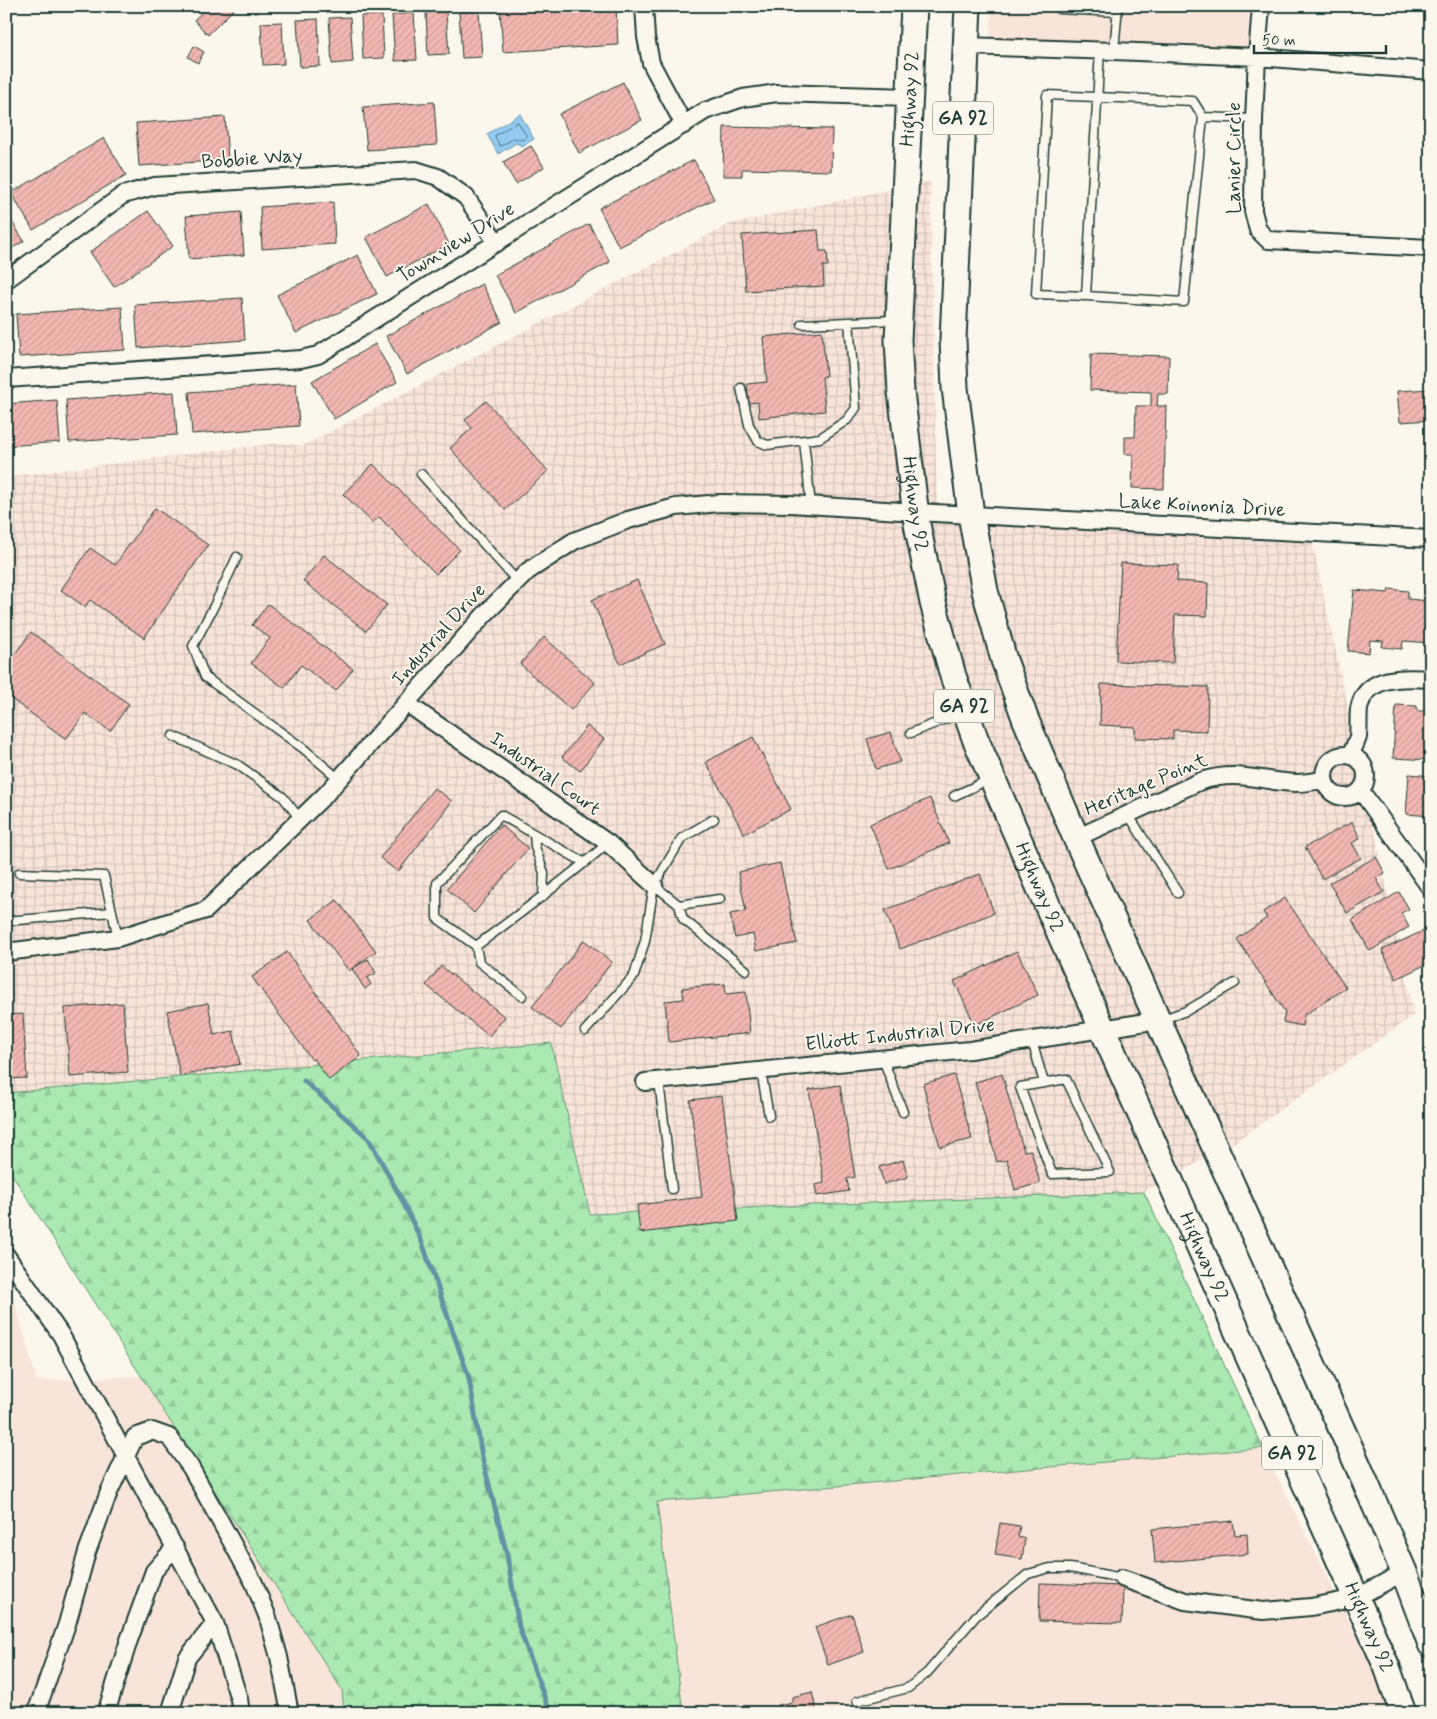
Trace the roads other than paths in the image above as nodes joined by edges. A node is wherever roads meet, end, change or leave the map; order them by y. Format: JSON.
{"nodes":[{"id":1,"x":644,"y":6,"type":"edge"},
{"id":2,"x":914,"y":6,"type":"edge"},
{"id":3,"x":968,"y":6,"type":"edge"},
{"id":4,"x":1056,"y":6,"type":"edge"},
{"id":5,"x":1261,"y":6,"type":"edge"},
{"id":6,"x":1117,"y":9,"type":"edge"},
{"id":7,"x":966,"y":46,"type":"junction"},
{"id":8,"x":1107,"y":50,"type":"junction"},
{"id":9,"x":1258,"y":57,"type":"junction"},
{"id":10,"x":1431,"y":71,"type":"edge"},
{"id":11,"x":910,"y":98,"type":"junction"},
{"id":12,"x":1097,"y":98,"type":"junction"},
{"id":13,"x":1203,"y":117,"type":"junction"},
{"id":14,"x":1254,"y":119,"type":"junction"},
{"id":15,"x":684,"y":125,"type":"junction"},
{"id":16,"x":497,"y":243,"type":"junction"},
{"id":17,"x":1431,"y":248,"type":"edge"},
{"id":18,"x":6,"y":280,"type":"edge"},
{"id":19,"x":1086,"y":296,"type":"junction"},
{"id":20,"x":899,"y":320,"type":"junction"},
{"id":21,"x":849,"y":322,"type":"junction"},
{"id":22,"x":802,"y":324,"type":"dead end"},
{"id":23,"x":6,"y":379,"type":"edge"},
{"id":24,"x":741,"y":388,"type":"dead end"},
{"id":25,"x":804,"y":440,"type":"junction"},
{"id":26,"x":420,"y":474,"type":"dead end"},
{"id":27,"x":811,"y":506,"type":"junction"},
{"id":28,"x":916,"y":512,"type":"junction"},
{"id":29,"x":970,"y":515,"type":"junction"},
{"id":30,"x":1431,"y":539,"type":"edge"},
{"id":31,"x":237,"y":557,"type":"dead end"},
{"id":32,"x":517,"y":581,"type":"junction"},
{"id":33,"x":1431,"y":679,"type":"edge"},
{"id":34,"x":406,"y":703,"type":"junction"},
{"id":35,"x":965,"y":711,"type":"junction"},
{"id":36,"x":911,"y":733,"type":"dead end"},
{"id":37,"x":173,"y":736,"type":"dead end"},
{"id":38,"x":1351,"y":755,"type":"junction"},
{"id":39,"x":992,"y":778,"type":"junction"},
{"id":40,"x":339,"y":780,"type":"junction"},
{"id":41,"x":1324,"y":780,"type":"junction"},
{"id":42,"x":1360,"y":791,"type":"junction"},
{"id":43,"x":954,"y":796,"type":"dead end"},
{"id":44,"x":1128,"y":814,"type":"junction"},
{"id":45,"x":300,"y":819,"type":"junction"},
{"id":46,"x":714,"y":819,"type":"dead end"},
{"id":47,"x":534,"y":834,"type":"junction"},
{"id":48,"x":1076,"y":838,"type":"junction"},
{"id":49,"x":608,"y":843,"type":"junction"},
{"id":50,"x":585,"y":863,"type":"junction"},
{"id":51,"x":19,"y":873,"type":"dead end"},
{"id":52,"x":654,"y":885,"type":"junction"},
{"id":53,"x":1431,"y":889,"type":"edge"},
{"id":54,"x":1178,"y":892,"type":"dead end"},
{"id":55,"x":543,"y":897,"type":"junction"},
{"id":56,"x":720,"y":899,"type":"dead end"},
{"id":57,"x":679,"y":905,"type":"junction"},
{"id":58,"x":112,"y":912,"type":"junction"},
{"id":59,"x":6,"y":921,"type":"edge"},
{"id":60,"x":118,"y":938,"type":"junction"},
{"id":61,"x":476,"y":946,"type":"junction"},
{"id":62,"x":6,"y":952,"type":"edge"},
{"id":63,"x":746,"y":970,"type":"dead end"},
{"id":64,"x":1235,"y":983,"type":"dead end"},
{"id":65,"x":522,"y":996,"type":"dead end"},
{"id":66,"x":1158,"y":1020,"type":"junction"},
{"id":67,"x":1104,"y":1030,"type":"junction"},
{"id":68,"x":585,"y":1031,"type":"dead end"},
{"id":69,"x":1032,"y":1041,"type":"junction"},
{"id":70,"x":883,"y":1059,"type":"junction"},
{"id":71,"x":761,"y":1071,"type":"junction"},
{"id":72,"x":652,"y":1082,"type":"joint"},
{"id":73,"x":1044,"y":1083,"type":"junction"},
{"id":74,"x":903,"y":1112,"type":"dead end"},
{"id":75,"x":769,"y":1116,"type":"dead end"},
{"id":76,"x":672,"y":1188,"type":"dead end"},
{"id":77,"x":6,"y":1255,"type":"edge"},
{"id":78,"x":126,"y":1456,"type":"junction"},
{"id":79,"x":175,"y":1547,"type":"junction"},
{"id":80,"x":1404,"y":1572,"type":"junction"},
{"id":81,"x":1122,"y":1578,"type":"joint"},
{"id":82,"x":1356,"y":1598,"type":"junction"},
{"id":83,"x":215,"y":1623,"type":"junction"},
{"id":84,"x":1431,"y":1644,"type":"edge"},
{"id":85,"x":857,"y":1701,"type":"dead end"},
{"id":86,"x":36,"y":1713,"type":"edge"},
{"id":87,"x":106,"y":1713,"type":"edge"},
{"id":88,"x":170,"y":1713,"type":"edge"},
{"id":89,"x":241,"y":1713,"type":"edge"},
{"id":90,"x":290,"y":1713,"type":"edge"},
{"id":91,"x":1403,"y":1713,"type":"edge"}],
"edges":[{"from":1,"to":15,"type":"street"},
{"from":2,"to":11,"type":"main road","name":"Highway 92","number":"GA 92"},
{"from":3,"to":7,"type":"main road","number":"GA 92"},
{"from":4,"to":6,"type":"lane"},
{"from":5,"to":9,"type":"street","name":"Lanier Circle"},
{"from":6,"to":8,"type":"lane"},
{"from":7,"to":8,"type":"street"},
{"from":7,"to":29,"type":"main road","number":"GA 92"},
{"from":8,"to":9,"type":"street"},
{"from":8,"to":12,"type":"lane"},
{"from":9,"to":10,"type":"street"},
{"from":9,"to":14,"type":"street","name":"Lanier Circle"},
{"from":11,"to":15,"type":"street","name":"Townview Drive"},
{"from":11,"to":20,"type":"main road","name":"Highway 92","number":"GA 92"},
{"from":12,"to":13,"type":"lane"},
{"from":12,"to":19,"type":"lane"},
{"from":12,"to":19,"type":"lane"},
{"from":13,"to":14,"type":"lane"},
{"from":13,"to":19,"type":"lane"},
{"from":14,"to":17,"type":"street","name":"Lanier Circle"},
{"from":15,"to":16,"type":"street","name":"Townview Drive"},
{"from":16,"to":18,"type":"street","name":"Bobbie Way"},
{"from":16,"to":23,"type":"street","name":"Townview Drive"},
{"from":20,"to":21,"type":"lane"},
{"from":20,"to":28,"type":"main road","name":"Highway 92","number":"GA 92"},
{"from":21,"to":22,"type":"lane"},
{"from":21,"to":25,"type":"lane"},
{"from":24,"to":25,"type":"lane"},
{"from":25,"to":27,"type":"lane"},
{"from":26,"to":32,"type":"lane"},
{"from":27,"to":28,"type":"street","name":"Industrial Drive"},
{"from":27,"to":32,"type":"street","name":"Industrial Drive"},
{"from":28,"to":29,"type":"street","name":"Industrial Drive"},
{"from":28,"to":35,"type":"main road","name":"Highway 92","number":"GA 92"},
{"from":29,"to":30,"type":"street","name":"Lake Koinonia Drive"},
{"from":29,"to":48,"type":"main road","number":"GA 92"},
{"from":31,"to":40,"type":"lane"},
{"from":32,"to":34,"type":"street","name":"Industrial Drive"},
{"from":33,"to":38,"type":"street"},
{"from":34,"to":40,"type":"street","name":"Industrial Drive"},
{"from":34,"to":49,"type":"street","name":"Industrial Court"},
{"from":35,"to":36,"type":"lane"},
{"from":35,"to":39,"type":"main road","name":"Highway 92","number":"GA 92"},
{"from":37,"to":45,"type":"lane"},
{"from":38,"to":41,"type":"street"},
{"from":38,"to":42,"type":"street"},
{"from":39,"to":43,"type":"lane"},
{"from":39,"to":67,"type":"main road","name":"Highway 92","number":"GA 92"},
{"from":40,"to":45,"type":"street","name":"Industrial Drive"},
{"from":41,"to":42,"type":"street"},
{"from":41,"to":44,"type":"street","name":"Heritage Point"},
{"from":42,"to":53,"type":"street"},
{"from":44,"to":48,"type":"street","name":"Heritage Point"},
{"from":44,"to":54,"type":"lane"},
{"from":45,"to":60,"type":"street","name":"Industrial Drive"},
{"from":46,"to":52,"type":"lane"},
{"from":47,"to":50,"type":"lane"},
{"from":47,"to":55,"type":"lane"},
{"from":47,"to":61,"type":"lane"},
{"from":48,"to":66,"type":"main road","number":"GA 92"},
{"from":49,"to":50,"type":"lane"},
{"from":49,"to":52,"type":"street","name":"Industrial Court"},
{"from":50,"to":55,"type":"lane"},
{"from":51,"to":58,"type":"lane"},
{"from":52,"to":57,"type":"lane"},
{"from":52,"to":68,"type":"lane"},
{"from":55,"to":61,"type":"lane"},
{"from":56,"to":57,"type":"lane"},
{"from":57,"to":63,"type":"lane"},
{"from":58,"to":59,"type":"lane"},
{"from":58,"to":60,"type":"lane"},
{"from":60,"to":62,"type":"street","name":"Industrial Drive"},
{"from":61,"to":65,"type":"lane"},
{"from":64,"to":66,"type":"lane"},
{"from":66,"to":67,"type":"street","name":"Elliott Industrial Drive"},
{"from":66,"to":80,"type":"main road","number":"GA 92"},
{"from":67,"to":69,"type":"street","name":"Elliott Industrial Drive"},
{"from":67,"to":82,"type":"main road","name":"Highway 92","number":"GA 92"},
{"from":69,"to":70,"type":"street","name":"Elliott Industrial Drive"},
{"from":69,"to":73,"type":"lane"},
{"from":70,"to":71,"type":"street","name":"Elliott Industrial Drive"},
{"from":70,"to":74,"type":"lane"},
{"from":71,"to":72,"type":"street","name":"Elliott Industrial Drive"},
{"from":71,"to":75,"type":"lane"},
{"from":72,"to":76,"type":"lane"},
{"from":73,"to":73,"type":"lane"},
{"from":77,"to":78,"type":"street"},
{"from":78,"to":79,"type":"street"},
{"from":78,"to":86,"type":"street"},
{"from":78,"to":90,"type":"street"},
{"from":79,"to":83,"type":"street"},
{"from":79,"to":87,"type":"street"},
{"from":80,"to":82,"type":"street"},
{"from":80,"to":84,"type":"main road","number":"GA 92"},
{"from":81,"to":82,"type":"street"},
{"from":81,"to":85,"type":"lane"},
{"from":82,"to":91,"type":"main road","name":"Highway 92","number":"GA 92"},
{"from":83,"to":88,"type":"street"},
{"from":83,"to":89,"type":"street"}]}
